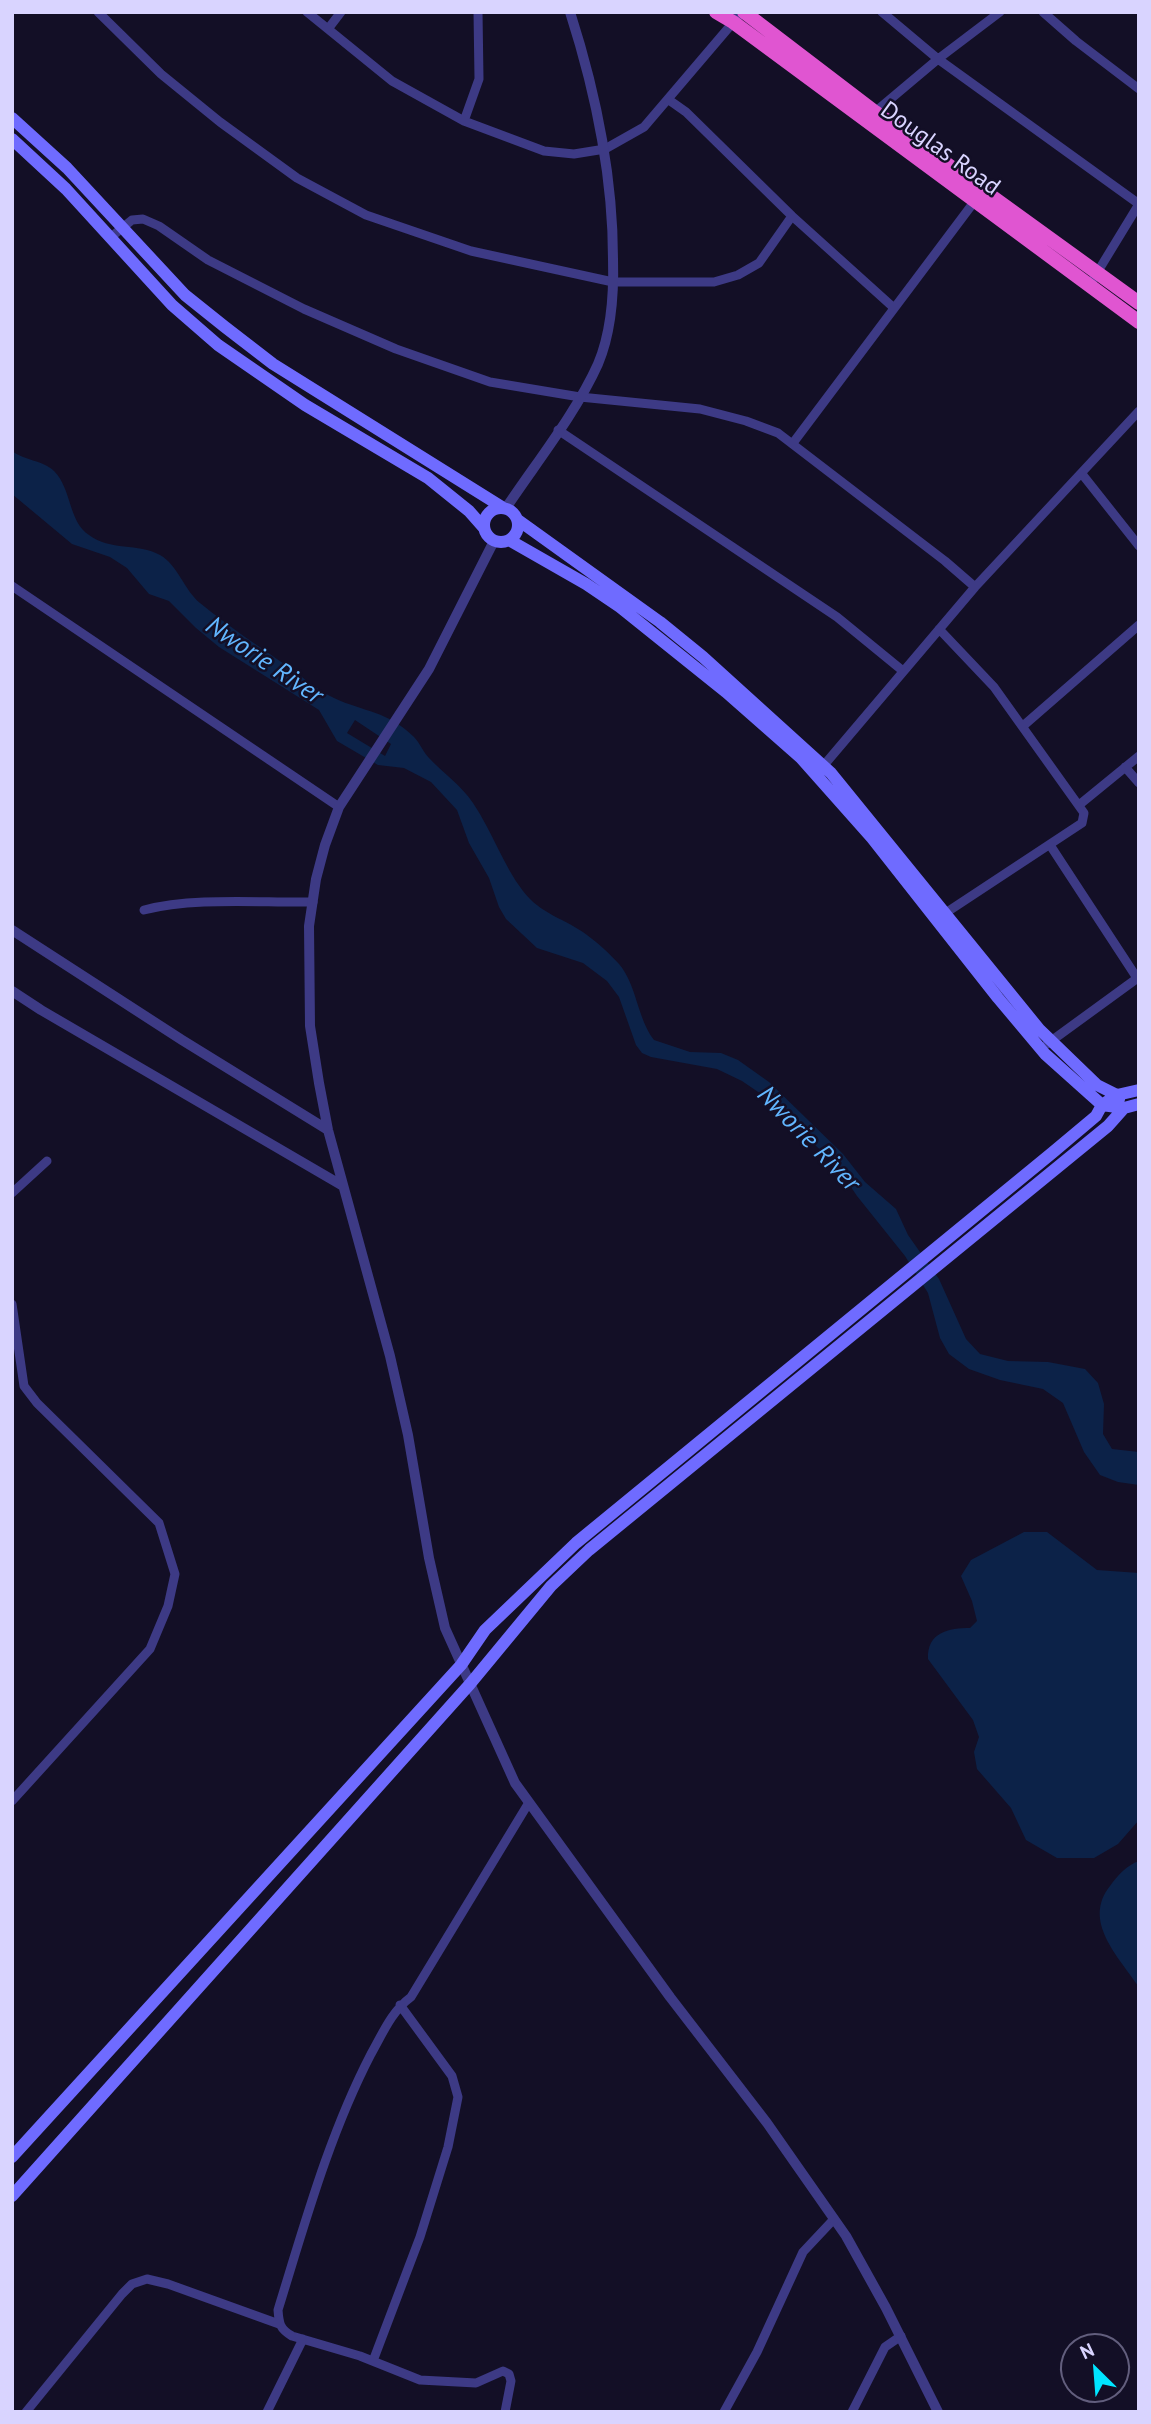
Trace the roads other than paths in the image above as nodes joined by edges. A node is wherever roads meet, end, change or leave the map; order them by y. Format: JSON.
{"nodes":[{"id":1,"x":98,"y":12,"type":"edge"},
{"id":2,"x":307,"y":12,"type":"edge"},
{"id":3,"x":341,"y":12,"type":"edge"},
{"id":4,"x":478,"y":12,"type":"edge"},
{"id":5,"x":570,"y":12,"type":"edge"},
{"id":6,"x":716,"y":12,"type":"edge"},
{"id":7,"x":881,"y":12,"type":"edge"},
{"id":8,"x":1000,"y":12,"type":"edge"},
{"id":9,"x":1043,"y":12,"type":"edge"},
{"id":10,"x":740,"y":16,"type":"edge"},
{"id":11,"x":328,"y":29,"type":"junction"},
{"id":12,"x":938,"y":58,"type":"junction"},
{"id":13,"x":1139,"y":89,"type":"edge"},
{"id":14,"x":669,"y":100,"type":"junction"},
{"id":15,"x":875,"y":112,"type":"junction"},
{"id":16,"x":12,"y":118,"type":"edge"},
{"id":17,"x":464,"y":121,"type":"junction"},
{"id":18,"x":12,"y":139,"type":"edge"},
{"id":19,"x":605,"y":149,"type":"junction"},
{"id":20,"x":974,"y":202,"type":"junction"},
{"id":21,"x":1139,"y":204,"type":"edge"},
{"id":22,"x":792,"y":216,"type":"junction"},
{"id":23,"x":122,"y":226,"type":"junction"},
{"id":24,"x":111,"y":237,"type":"junction"},
{"id":25,"x":1097,"y":273,"type":"junction"},
{"id":26,"x":614,"y":282,"type":"junction"},
{"id":27,"x":1088,"y":286,"type":"junction"},
{"id":28,"x":1139,"y":303,"type":"edge"},
{"id":29,"x":894,"y":308,"type":"junction"},
{"id":30,"x":1139,"y":322,"type":"edge"},
{"id":31,"x":580,"y":397,"type":"junction"},
{"id":32,"x":1139,"y":411,"type":"edge"},
{"id":33,"x":558,"y":430,"type":"junction"},
{"id":34,"x":793,"y":443,"type":"junction"},
{"id":35,"x":1082,"y":474,"type":"junction"},
{"id":36,"x":504,"y":508,"type":"junction"},
{"id":37,"x":518,"y":520,"type":"junction"},
{"id":38,"x":484,"y":528,"type":"junction"},
{"id":39,"x":509,"y":540,"type":"junction"},
{"id":40,"x":495,"y":541,"type":"junction"},
{"id":41,"x":1139,"y":546,"type":"edge"},
{"id":42,"x":12,"y":586,"type":"edge"},
{"id":43,"x":975,"y":587,"type":"junction"},
{"id":44,"x":1139,"y":625,"type":"edge"},
{"id":45,"x":939,"y":629,"type":"junction"},
{"id":46,"x":903,"y":671,"type":"junction"},
{"id":47,"x":1023,"y":726,"type":"junction"},
{"id":48,"x":1139,"y":756,"type":"edge"},
{"id":49,"x":1125,"y":767,"type":"junction"},
{"id":50,"x":820,"y":770,"type":"junction"},
{"id":51,"x":1139,"y":783,"type":"edge"},
{"id":52,"x":1079,"y":805,"type":"junction"},
{"id":53,"x":339,"y":807,"type":"junction"},
{"id":54,"x":1050,"y":845,"type":"junction"},
{"id":55,"x":313,"y":902,"type":"junction"},
{"id":56,"x":144,"y":910,"type":"dead end"},
{"id":57,"x":940,"y":916,"type":"junction"},
{"id":58,"x":12,"y":930,"type":"edge"},
{"id":59,"x":1138,"y":978,"type":"edge"},
{"id":60,"x":12,"y":991,"type":"edge"},
{"id":61,"x":1045,"y":1046,"type":"junction"},
{"id":62,"x":1139,"y":1090,"type":"edge"},
{"id":63,"x":1117,"y":1095,"type":"junction"},
{"id":64,"x":1139,"y":1104,"type":"edge"},
{"id":65,"x":1102,"y":1105,"type":"junction"},
{"id":66,"x":1124,"y":1108,"type":"junction"},
{"id":67,"x":328,"y":1130,"type":"junction"},
{"id":68,"x":47,"y":1161,"type":"dead end"},
{"id":69,"x":343,"y":1186,"type":"junction"},
{"id":70,"x":12,"y":1193,"type":"edge"},
{"id":71,"x":12,"y":1304,"type":"edge"},
{"id":72,"x":461,"y":1665,"type":"junction"},
{"id":73,"x":470,"y":1684,"type":"junction"},
{"id":74,"x":12,"y":1801,"type":"edge"},
{"id":75,"x":528,"y":1804,"type":"junction"},
{"id":76,"x":400,"y":2005,"type":"junction"},
{"id":77,"x":12,"y":2157,"type":"edge"},
{"id":78,"x":12,"y":2196,"type":"edge"},
{"id":79,"x":834,"y":2219,"type":"junction"},
{"id":80,"x":279,"y":2324,"type":"junction"},
{"id":81,"x":901,"y":2336,"type":"junction"},
{"id":82,"x":303,"y":2339,"type":"junction"},
{"id":83,"x":373,"y":2361,"type":"junction"},
{"id":84,"x":26,"y":2412,"type":"edge"},
{"id":85,"x":267,"y":2412,"type":"edge"},
{"id":86,"x":505,"y":2412,"type":"edge"},
{"id":87,"x":724,"y":2412,"type":"edge"},
{"id":88,"x":852,"y":2412,"type":"edge"},
{"id":89,"x":938,"y":2412,"type":"edge"}],
"edges":[{"from":1,"to":26,"type":"street"},
{"from":2,"to":11,"type":"street"},
{"from":3,"to":11,"type":"street"},
{"from":4,"to":17,"type":"street"},
{"from":5,"to":19,"type":"street"},
{"from":6,"to":10,"type":"highway","name":"Douglas Road"},
{"from":7,"to":12,"type":"street"},
{"from":8,"to":12,"type":"street"},
{"from":9,"to":13,"type":"street"},
{"from":10,"to":14,"type":"street"},
{"from":10,"to":15,"type":"highway"},
{"from":10,"to":20,"type":"highway","name":"Douglas Road"},
{"from":11,"to":17,"type":"street"},
{"from":12,"to":15,"type":"street"},
{"from":12,"to":21,"type":"street"},
{"from":14,"to":19,"type":"street"},
{"from":14,"to":22,"type":"street"},
{"from":15,"to":25,"type":"highway"},
{"from":16,"to":23,"type":"main road"},
{"from":17,"to":19,"type":"street"},
{"from":18,"to":24,"type":"main road"},
{"from":19,"to":26,"type":"street"},
{"from":20,"to":27,"type":"highway","name":"Douglas Road"},
{"from":20,"to":29,"type":"street"},
{"from":21,"to":25,"type":"street"},
{"from":22,"to":26,"type":"street"},
{"from":22,"to":29,"type":"street"},
{"from":23,"to":24,"type":"street"},
{"from":23,"to":31,"type":"street"},
{"from":23,"to":36,"type":"main road"},
{"from":24,"to":38,"type":"main road"},
{"from":25,"to":27,"type":"street"},
{"from":25,"to":28,"type":"highway"},
{"from":26,"to":31,"type":"street"},
{"from":27,"to":30,"type":"highway","name":"Douglas Road"},
{"from":29,"to":34,"type":"street"},
{"from":31,"to":33,"type":"street"},
{"from":31,"to":34,"type":"street"},
{"from":32,"to":35,"type":"street"},
{"from":33,"to":36,"type":"street"},
{"from":33,"to":46,"type":"street"},
{"from":34,"to":43,"type":"street"},
{"from":35,"to":41,"type":"street"},
{"from":35,"to":43,"type":"street"},
{"from":36,"to":37,"type":"main road"},
{"from":36,"to":38,"type":"main road"},
{"from":37,"to":39,"type":"main road"},
{"from":37,"to":50,"type":"main road"},
{"from":38,"to":40,"type":"main road"},
{"from":39,"to":40,"type":"main road"},
{"from":39,"to":50,"type":"main road"},
{"from":40,"to":53,"type":"street"},
{"from":42,"to":53,"type":"street"},
{"from":43,"to":45,"type":"street"},
{"from":44,"to":47,"type":"street"},
{"from":45,"to":46,"type":"street"},
{"from":45,"to":47,"type":"street"},
{"from":46,"to":50,"type":"street"},
{"from":47,"to":52,"type":"street"},
{"from":48,"to":49,"type":"street"},
{"from":49,"to":51,"type":"street"},
{"from":49,"to":52,"type":"street"},
{"from":50,"to":57,"type":"main road"},
{"from":52,"to":54,"type":"street"},
{"from":53,"to":55,"type":"street"},
{"from":54,"to":57,"type":"street"},
{"from":54,"to":59,"type":"street"},
{"from":55,"to":56,"type":"street"},
{"from":55,"to":67,"type":"street"},
{"from":57,"to":61,"type":"main road"},
{"from":58,"to":67,"type":"street"},
{"from":59,"to":61,"type":"street"},
{"from":60,"to":69,"type":"street"},
{"from":61,"to":63,"type":"main road"},
{"from":61,"to":65,"type":"main road"},
{"from":62,"to":63,"type":"main road"},
{"from":63,"to":65,"type":"main road"},
{"from":63,"to":66,"type":"main road"},
{"from":64,"to":66,"type":"main road"},
{"from":65,"to":66,"type":"main road"},
{"from":65,"to":72,"type":"main road"},
{"from":66,"to":73,"type":"main road"},
{"from":67,"to":69,"type":"street"},
{"from":68,"to":70,"type":"street"},
{"from":69,"to":72,"type":"street"},
{"from":71,"to":74,"type":"street"},
{"from":72,"to":73,"type":"street"},
{"from":72,"to":77,"type":"main road"},
{"from":73,"to":75,"type":"street"},
{"from":73,"to":78,"type":"main road"},
{"from":75,"to":76,"type":"street"},
{"from":75,"to":79,"type":"street"},
{"from":76,"to":80,"type":"street"},
{"from":76,"to":83,"type":"street"},
{"from":79,"to":81,"type":"street"},
{"from":79,"to":87,"type":"street"},
{"from":80,"to":82,"type":"street"},
{"from":80,"to":84,"type":"street"},
{"from":81,"to":88,"type":"street"},
{"from":81,"to":89,"type":"street"},
{"from":82,"to":83,"type":"street"},
{"from":82,"to":85,"type":"street"},
{"from":83,"to":86,"type":"street"}]}
